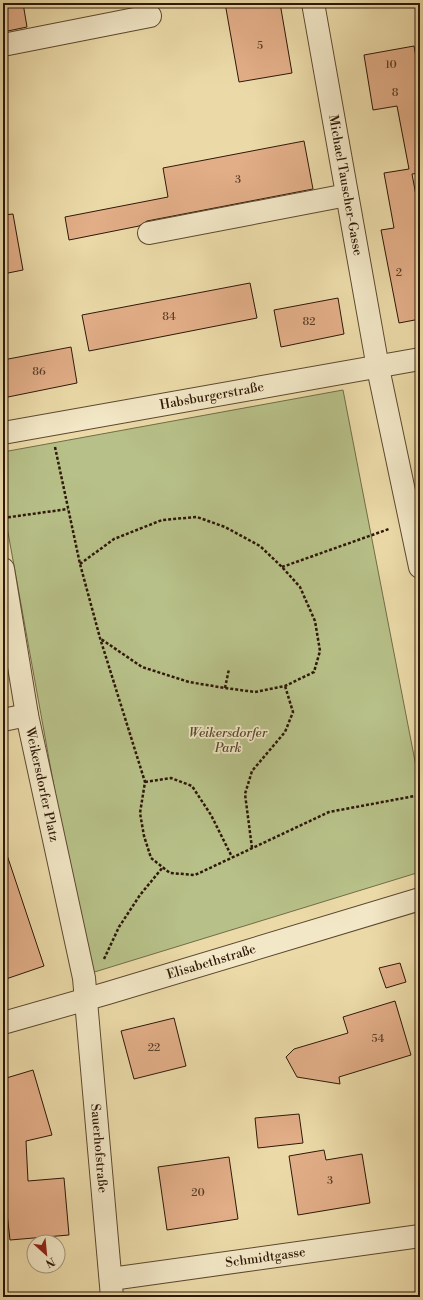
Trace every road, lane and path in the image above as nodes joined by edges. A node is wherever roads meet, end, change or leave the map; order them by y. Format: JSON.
{"nodes":[{"id":1,"x":313,"y":3,"type":"edge"},
{"id":2,"x":150,"y":16,"type":"dead end"},
{"id":3,"x":3,"y":45,"type":"edge"},
{"id":4,"x":347,"y":195,"type":"junction"},
{"id":5,"x":149,"y":233,"type":"dead end"},
{"id":6,"x":420,"y":359,"type":"edge"},
{"id":7,"x":378,"y":368,"type":"junction"},
{"id":8,"x":50,"y":425,"type":"junction"},
{"id":9,"x":3,"y":433,"type":"edge"},
{"id":10,"x":68,"y":509,"type":"junction"},
{"id":11,"x":3,"y":518,"type":"edge"},
{"id":12,"x":410,"y":521,"type":"junction"},
{"id":13,"x":80,"y":564,"type":"junction"},
{"id":14,"x":282,"y":567,"type":"junction"},
{"id":15,"x":420,"y":567,"type":"edge"},
{"id":16,"x":3,"y":569,"type":"edge"},
{"id":17,"x":100,"y":638,"type":"junction"},
{"id":18,"x":229,"y":668,"type":"dead end"},
{"id":19,"x":285,"y":686,"type":"junction"},
{"id":20,"x":225,"y":688,"type":"junction"},
{"id":21,"x":27,"y":715,"type":"junction"},
{"id":22,"x":3,"y":720,"type":"edge"},
{"id":23,"x":144,"y":782,"type":"junction"},
{"id":24,"x":420,"y":794,"type":"edge"},
{"id":25,"x":252,"y":848,"type":"junction"},
{"id":26,"x":232,"y":857,"type":"junction"},
{"id":27,"x":163,"y":867,"type":"junction"},
{"id":28,"x":420,"y":899,"type":"edge"},
{"id":29,"x":103,"y":963,"type":"dead end"},
{"id":30,"x":86,"y":999,"type":"junction"},
{"id":31,"x":3,"y":1023,"type":"edge"},
{"id":32,"x":420,"y":1236,"type":"edge"},
{"id":33,"x":112,"y":1288,"type":"edge"}],
"edges":[{"from":1,"to":4,"type":"street","name":"Michael Tauscher-Gasse"},
{"from":2,"to":3,"type":"street"},
{"from":4,"to":5,"type":"street"},
{"from":4,"to":7,"type":"street","name":"Michael Tauscher-Gasse"},
{"from":6,"to":7,"type":"street","name":"Habsburgerstraße"},
{"from":7,"to":8,"type":"street","name":"Habsburgerstraße"},
{"from":7,"to":12,"type":"street"},
{"from":8,"to":9,"type":"street","name":"Habsburgerstraße"},
{"from":8,"to":10,"type":"path"},
{"from":10,"to":11,"type":"path"},
{"from":10,"to":13,"type":"path"},
{"from":12,"to":14,"type":"path"},
{"from":12,"to":15,"type":"street"},
{"from":13,"to":14,"type":"path"},
{"from":13,"to":17,"type":"path"},
{"from":14,"to":19,"type":"path"},
{"from":16,"to":21,"type":"street","name":"Weikersdorfer Platz"},
{"from":17,"to":20,"type":"path"},
{"from":17,"to":23,"type":"path"},
{"from":18,"to":20,"type":"path"},
{"from":19,"to":20,"type":"path"},
{"from":19,"to":25,"type":"path"},
{"from":21,"to":22,"type":"street"},
{"from":21,"to":30,"type":"street","name":"Weikersdorfer Platz"},
{"from":23,"to":26,"type":"path"},
{"from":23,"to":27,"type":"path"},
{"from":24,"to":25,"type":"path"},
{"from":25,"to":26,"type":"path"},
{"from":26,"to":27,"type":"path"},
{"from":27,"to":29,"type":"path"},
{"from":28,"to":30,"type":"street","name":"Elisabethstraße"},
{"from":30,"to":31,"type":"street","name":"Elisabethstraße"},
{"from":30,"to":33,"type":"street","name":"Sauerhofstraße"},
{"from":32,"to":33,"type":"street","name":"Schmidtgasse"}]}
